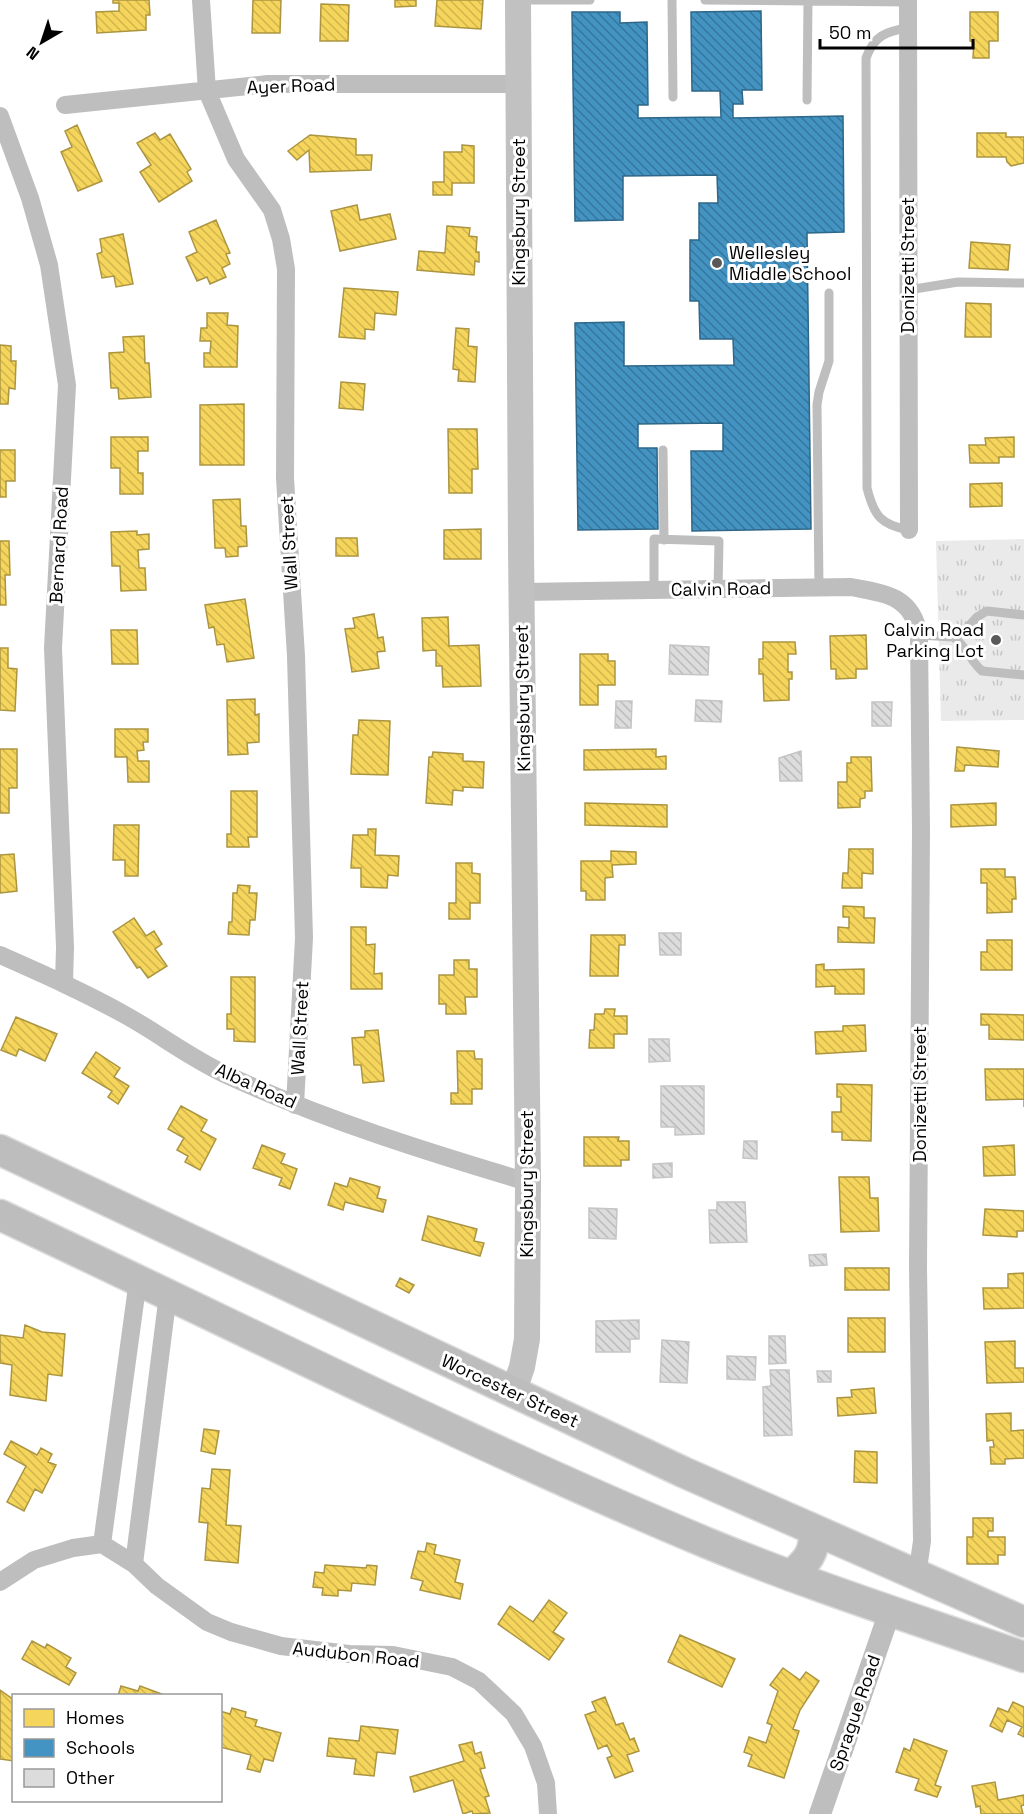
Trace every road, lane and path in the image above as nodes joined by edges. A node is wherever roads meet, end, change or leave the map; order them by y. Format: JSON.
{"nodes":[{"id":1,"x":201,"y":0,"type":"edge"},
{"id":2,"x":518,"y":0,"type":"edge"},
{"id":3,"x":590,"y":0,"type":"edge"},
{"id":4,"x":672,"y":0,"type":"edge"},
{"id":5,"x":705,"y":0,"type":"edge"},
{"id":6,"x":808,"y":1,"type":"edge"},
{"id":7,"x":908,"y":1,"type":"edge"},
{"id":8,"x":908,"y":28,"type":"junction"},
{"id":9,"x":518,"y":84,"type":"junction"},
{"id":10,"x":207,"y":92,"type":"junction"},
{"id":11,"x":673,"y":97,"type":"dead end"},
{"id":12,"x":807,"y":100,"type":"dead end"},
{"id":13,"x":65,"y":105,"type":"dead end"},
{"id":14,"x":0,"y":116,"type":"edge"},
{"id":15,"x":1024,"y":283,"type":"edge"},
{"id":16,"x":908,"y":290,"type":"junction"},
{"id":17,"x":829,"y":293,"type":"dead end"},
{"id":18,"x":663,"y":450,"type":"dead end"},
{"id":19,"x":909,"y":530,"type":"joint"},
{"id":20,"x":664,"y":540,"type":"junction"},
{"id":21,"x":819,"y":587,"type":"junction"},
{"id":22,"x":718,"y":590,"type":"junction"},
{"id":23,"x":654,"y":591,"type":"junction"},
{"id":24,"x":522,"y":592,"type":"junction"},
{"id":25,"x":912,"y":613,"type":"joint"},
{"id":26,"x":1024,"y":615,"type":"edge"},
{"id":27,"x":919,"y":635,"type":"junction"},
{"id":28,"x":953,"y":637,"type":"junction"},
{"id":29,"x":1024,"y":675,"type":"edge"},
{"id":30,"x":0,"y":955,"type":"edge"},
{"id":31,"x":64,"y":983,"type":"junction"},
{"id":32,"x":295,"y":1105,"type":"junction"},
{"id":33,"x":8,"y":1160,"type":"edge"},
{"id":34,"x":528,"y":1182,"type":"junction"},
{"id":35,"x":0,"y":1215,"type":"edge"},
{"id":36,"x":138,"y":1280,"type":"junction"},
{"id":37,"x":168,"y":1294,"type":"junction"},
{"id":38,"x":513,"y":1393,"type":"junction"},
{"id":39,"x":814,"y":1531,"type":"junction"},
{"id":40,"x":102,"y":1544,"type":"junction"},
{"id":41,"x":134,"y":1564,"type":"junction"},
{"id":42,"x":791,"y":1576,"type":"junction"},
{"id":43,"x":917,"y":1576,"type":"junction"},
{"id":44,"x":0,"y":1582,"type":"edge"},
{"id":45,"x":890,"y":1611,"type":"junction"},
{"id":46,"x":1024,"y":1622,"type":"edge"},
{"id":47,"x":1024,"y":1657,"type":"edge"},
{"id":48,"x":548,"y":1814,"type":"edge"},
{"id":49,"x":820,"y":1814,"type":"edge"}],
"edges":[{"from":1,"to":10,"type":"street","name":"Wall Street"},
{"from":2,"to":3,"type":"lane"},
{"from":2,"to":9,"type":"main road","name":"Kingsbury Street"},
{"from":4,"to":11,"type":"lane"},
{"from":5,"to":6,"type":"lane"},
{"from":6,"to":7,"type":"lane"},
{"from":6,"to":12,"type":"lane"},
{"from":7,"to":8,"type":"street","name":"Donizetti Street"},
{"from":8,"to":16,"type":"street","name":"Donizetti Street"},
{"from":8,"to":19,"type":"lane"},
{"from":9,"to":10,"type":"street","name":"Ayer Road"},
{"from":9,"to":24,"type":"main road","name":"Kingsbury Street"},
{"from":10,"to":13,"type":"street","name":"Ayer Road"},
{"from":10,"to":32,"type":"street","name":"Wall Street"},
{"from":14,"to":31,"type":"street","name":"Bernard Road"},
{"from":15,"to":16,"type":"lane"},
{"from":16,"to":19,"type":"street","name":"Donizetti Street"},
{"from":17,"to":21,"type":"lane"},
{"from":18,"to":20,"type":"lane"},
{"from":20,"to":22,"type":"lane"},
{"from":20,"to":23,"type":"lane"},
{"from":21,"to":22,"type":"street","name":"Calvin Road"},
{"from":21,"to":25,"type":"street","name":"Calvin Road"},
{"from":22,"to":23,"type":"street","name":"Calvin Road"},
{"from":23,"to":24,"type":"street","name":"Calvin Road"},
{"from":24,"to":34,"type":"main road","name":"Kingsbury Street"},
{"from":25,"to":27,"type":"street","name":"Donizetti Street"},
{"from":26,"to":28,"type":"lane"},
{"from":27,"to":28,"type":"lane"},
{"from":27,"to":43,"type":"street","name":"Donizetti Street"},
{"from":28,"to":29,"type":"lane"},
{"from":30,"to":31,"type":"street","name":"Alba Road"},
{"from":31,"to":32,"type":"street","name":"Alba Road"},
{"from":32,"to":34,"type":"street","name":"Alba Road"},
{"from":33,"to":38,"type":"highway","name":"Worcester Street"},
{"from":34,"to":38,"type":"main road","name":"Kingsbury Street"},
{"from":35,"to":36,"type":"highway"},
{"from":36,"to":37,"type":"highway"},
{"from":36,"to":40,"type":"street"},
{"from":37,"to":41,"type":"street"},
{"from":37,"to":42,"type":"highway"},
{"from":38,"to":39,"type":"highway","name":"Worcester Street"},
{"from":39,"to":42,"type":"highway"},
{"from":39,"to":43,"type":"highway","name":"Worcester Street"},
{"from":40,"to":41,"type":"street","name":"Audubon Road"},
{"from":40,"to":44,"type":"street"},
{"from":41,"to":48,"type":"street","name":"Audubon Road"},
{"from":42,"to":45,"type":"highway"},
{"from":43,"to":46,"type":"highway","name":"Worcester Street"},
{"from":45,"to":47,"type":"highway"},
{"from":45,"to":49,"type":"street","name":"Sprague Road"}]}
